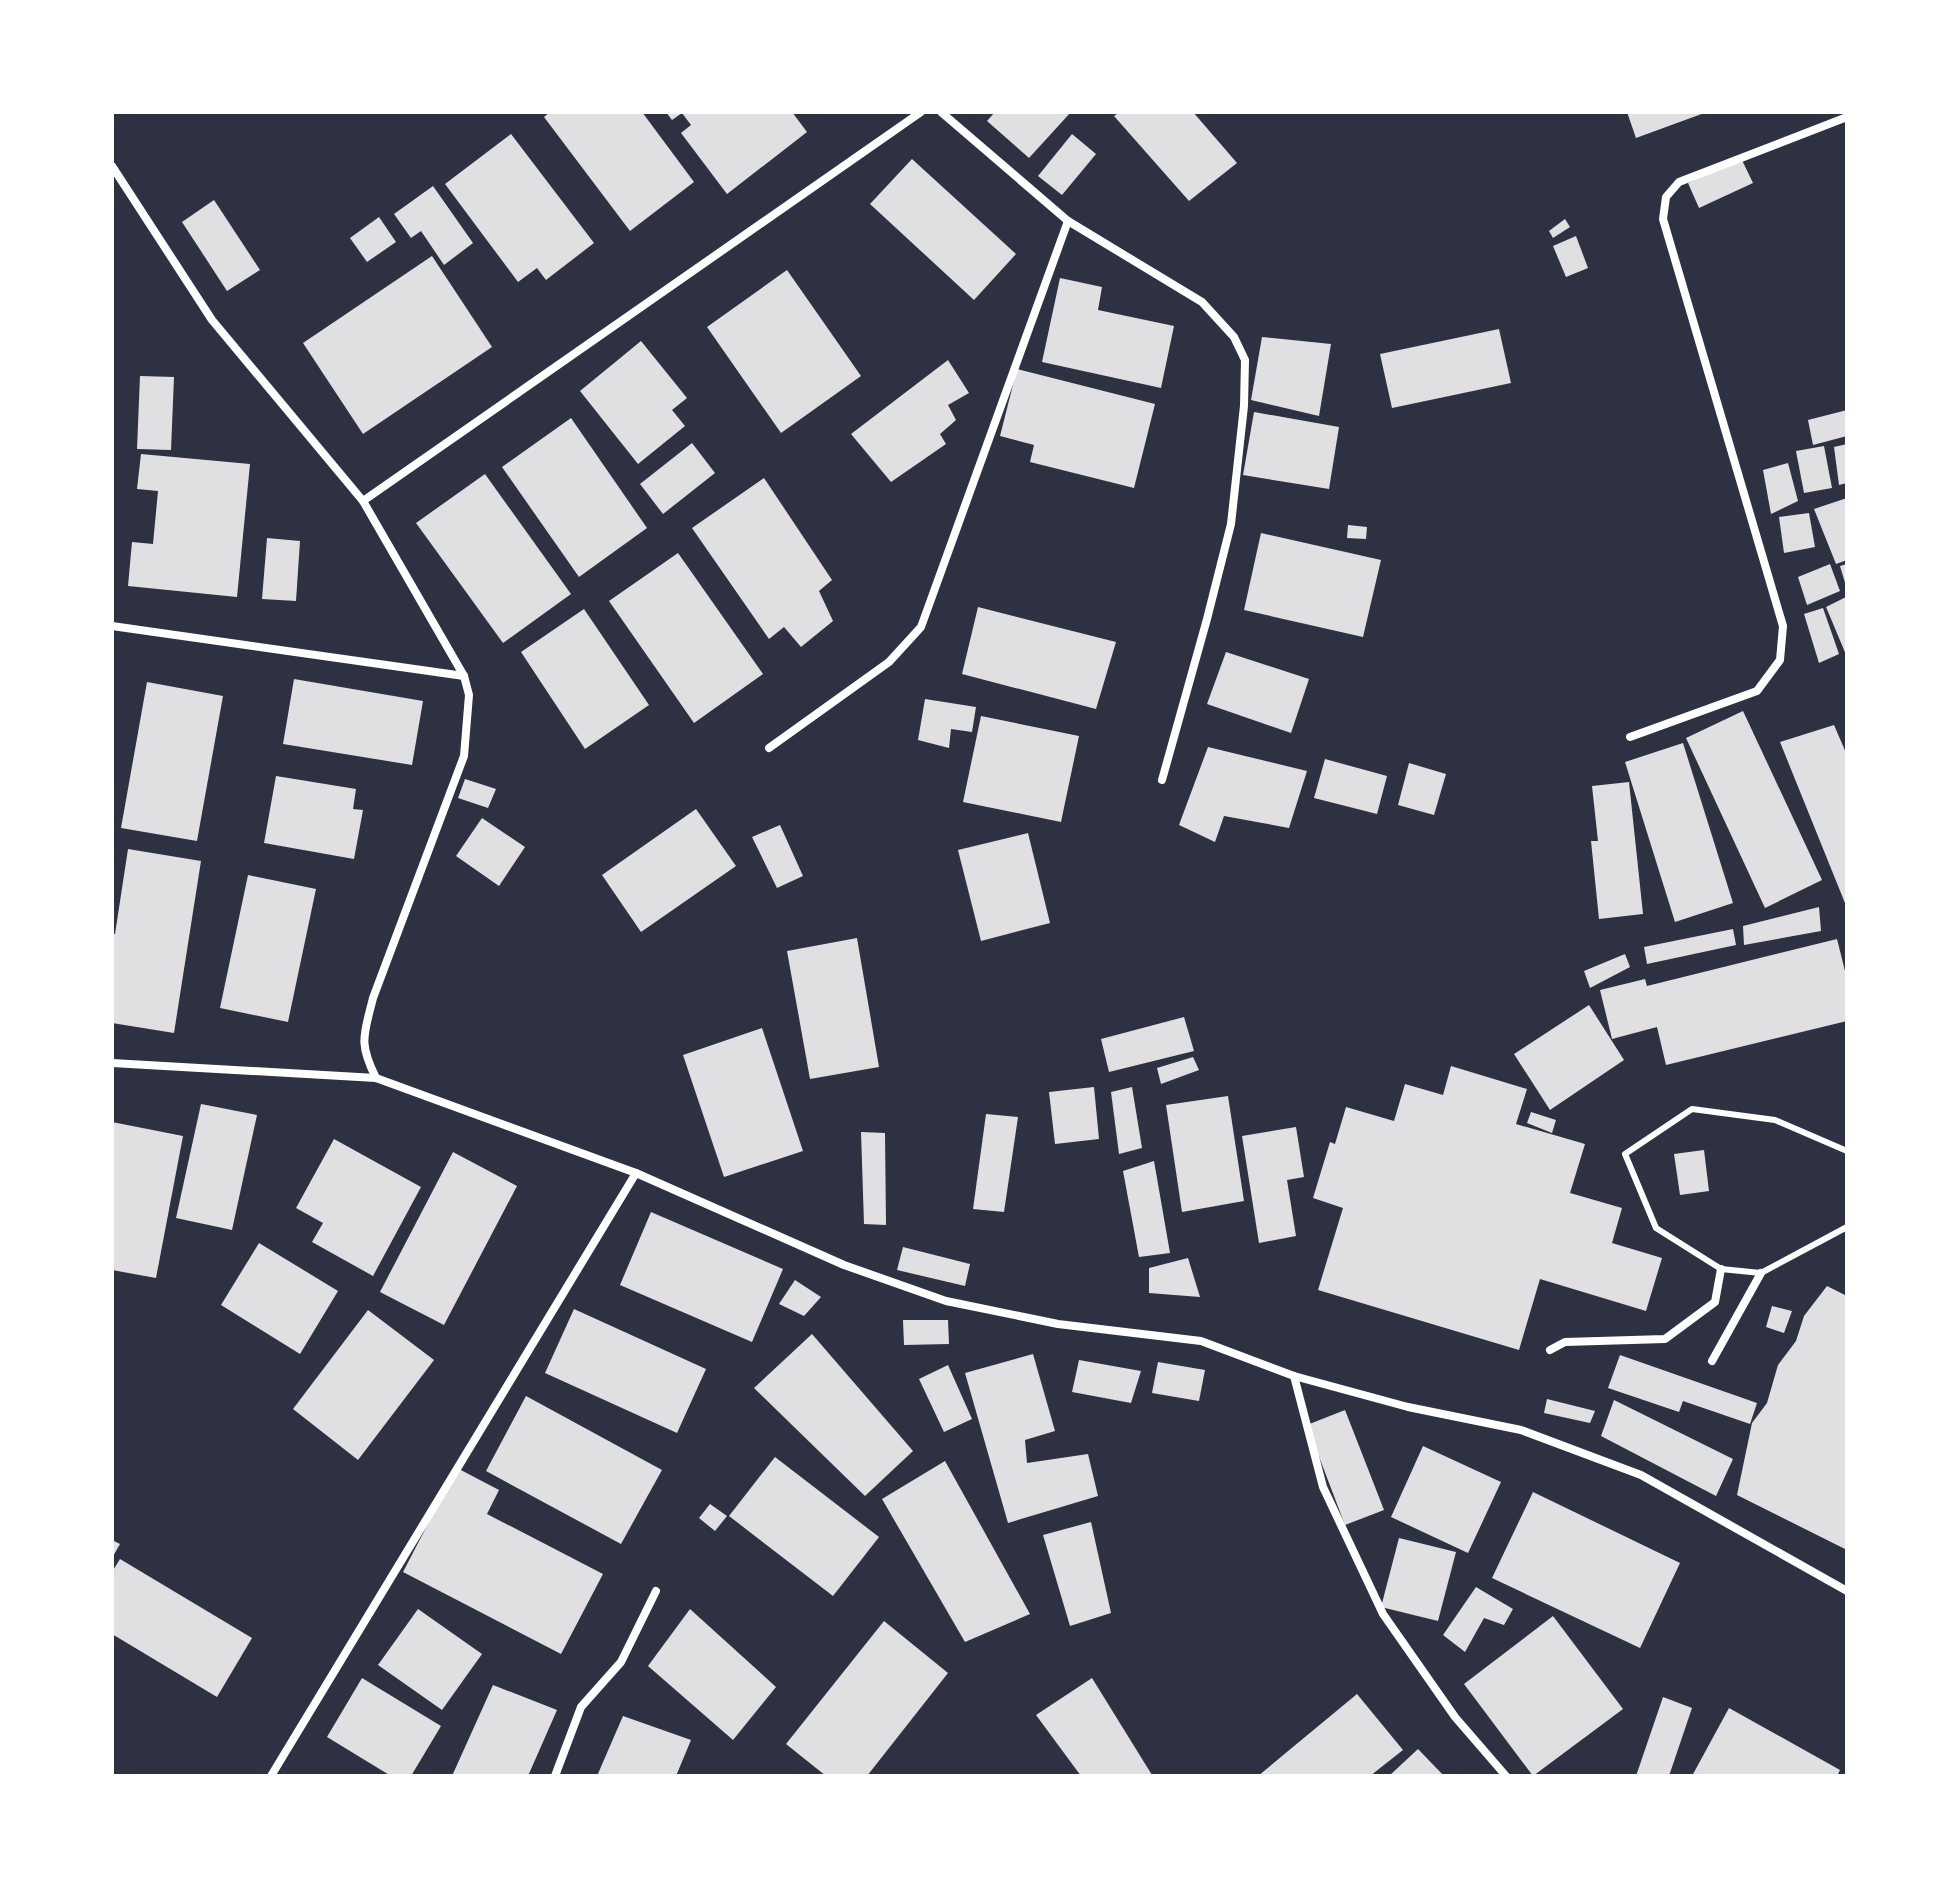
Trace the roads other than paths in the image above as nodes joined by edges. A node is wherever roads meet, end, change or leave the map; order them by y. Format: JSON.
{"nodes":[{"id":1,"x":921,"y":112,"type":"edge"},
{"id":2,"x":941,"y":112,"type":"edge"},
{"id":3,"x":1847,"y":117,"type":"edge"},
{"id":4,"x":112,"y":166,"type":"edge"},
{"id":5,"x":1068,"y":221,"type":"junction"},
{"id":6,"x":363,"y":501,"type":"junction"},
{"id":7,"x":112,"y":626,"type":"edge"},
{"id":8,"x":464,"y":676,"type":"junction"},
{"id":9,"x":1630,"y":737,"type":"dead end"},
{"id":10,"x":769,"y":748,"type":"dead end"},
{"id":11,"x":1162,"y":780,"type":"dead end"},
{"id":12,"x":112,"y":1063,"type":"edge"},
{"id":13,"x":376,"y":1078,"type":"junction"},
{"id":14,"x":1847,"y":1151,"type":"edge"},
{"id":15,"x":636,"y":1173,"type":"junction"},
{"id":16,"x":1847,"y":1227,"type":"edge"},
{"id":17,"x":1721,"y":1269,"type":"junction"},
{"id":18,"x":1761,"y":1273,"type":"junction"},
{"id":19,"x":1550,"y":1350,"type":"dead end"},
{"id":20,"x":1712,"y":1361,"type":"dead end"},
{"id":21,"x":1294,"y":1376,"type":"junction"},
{"id":22,"x":656,"y":1591,"type":"dead end"},
{"id":23,"x":1847,"y":1591,"type":"edge"},
{"id":24,"x":272,"y":1776,"type":"edge"},
{"id":25,"x":555,"y":1776,"type":"edge"},
{"id":26,"x":1506,"y":1776,"type":"edge"}],
"edges":[{"from":1,"to":6,"type":"street"},
{"from":2,"to":5,"type":"street"},
{"from":3,"to":9,"type":"street"},
{"from":4,"to":6,"type":"street"},
{"from":5,"to":10,"type":"street"},
{"from":5,"to":11,"type":"street"},
{"from":6,"to":8,"type":"street"},
{"from":7,"to":8,"type":"street"},
{"from":8,"to":13,"type":"street"},
{"from":12,"to":13,"type":"street"},
{"from":13,"to":15,"type":"street"},
{"from":14,"to":17,"type":"lane"},
{"from":15,"to":21,"type":"street"},
{"from":15,"to":24,"type":"street"},
{"from":16,"to":18,"type":"lane"},
{"from":17,"to":18,"type":"lane"},
{"from":17,"to":19,"type":"street"},
{"from":18,"to":20,"type":"street"},
{"from":21,"to":23,"type":"street"},
{"from":21,"to":26,"type":"street"},
{"from":22,"to":25,"type":"street"}]}
